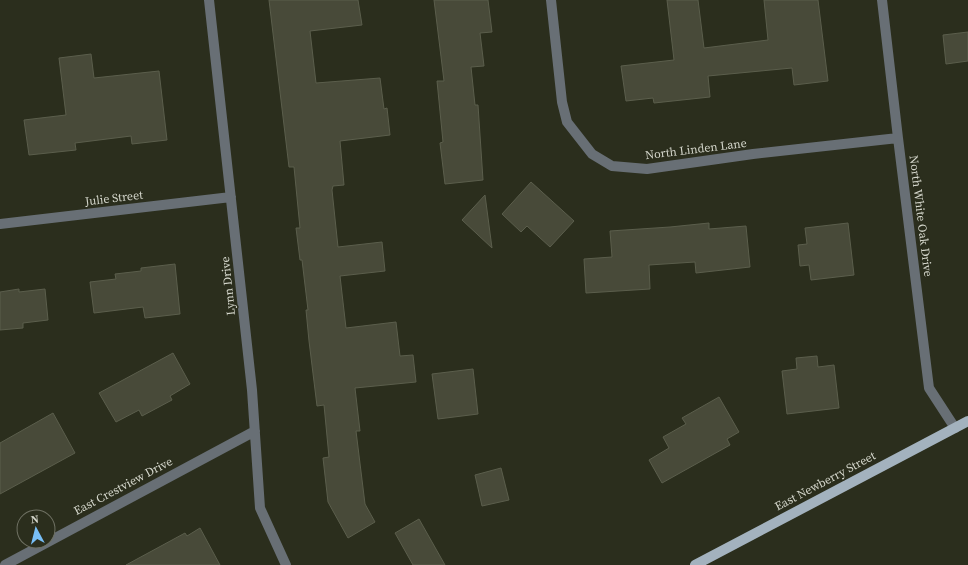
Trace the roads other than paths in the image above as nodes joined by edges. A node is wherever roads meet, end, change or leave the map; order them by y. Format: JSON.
{"nodes":[{"id":1,"x":209,"y":0,"type":"edge"},
{"id":2,"x":551,"y":0,"type":"edge"},
{"id":3,"x":882,"y":0,"type":"edge"},
{"id":4,"x":898,"y":138,"type":"junction"},
{"id":5,"x":231,"y":198,"type":"junction"},
{"id":6,"x":0,"y":224,"type":"edge"},
{"id":7,"x":968,"y":421,"type":"edge"},
{"id":8,"x":955,"y":428,"type":"junction"},
{"id":9,"x":255,"y":430,"type":"junction"},
{"id":10,"x":5,"y":565,"type":"edge"},
{"id":11,"x":286,"y":565,"type":"edge"},
{"id":12,"x":695,"y":565,"type":"edge"}],
"edges":[{"from":1,"to":5,"type":"street","name":"Lynn Drive"},
{"from":2,"to":4,"type":"street","name":"North Linden Lane"},
{"from":3,"to":4,"type":"street","name":"North White Oak Drive"},
{"from":4,"to":8,"type":"street","name":"North White Oak Drive"},
{"from":5,"to":6,"type":"street","name":"Julie Street"},
{"from":5,"to":9,"type":"street","name":"Lynn Drive"},
{"from":7,"to":8,"type":"main road","name":"East Newberry Street"},
{"from":8,"to":12,"type":"main road","name":"East Newberry Street"},
{"from":9,"to":10,"type":"street","name":"East Crestview Drive"},
{"from":9,"to":11,"type":"street","name":"Lynn Drive"}]}
